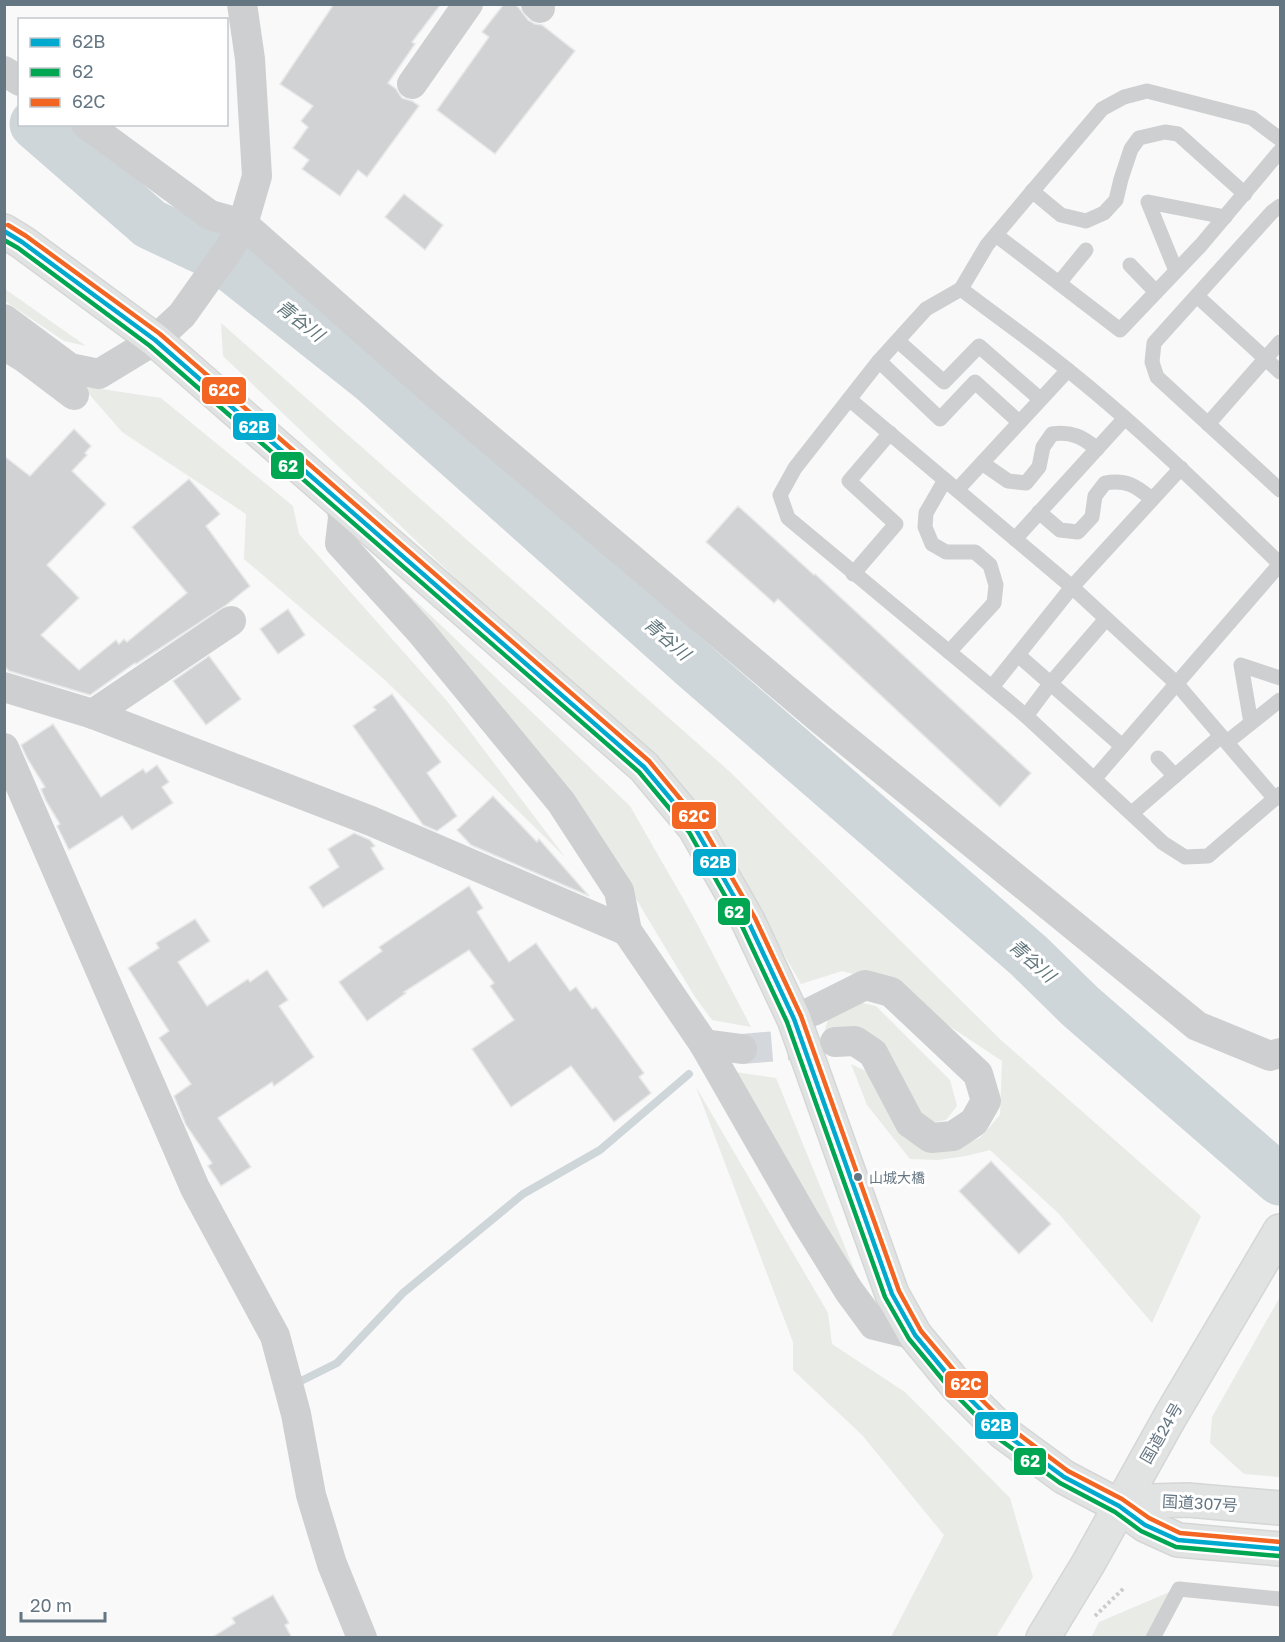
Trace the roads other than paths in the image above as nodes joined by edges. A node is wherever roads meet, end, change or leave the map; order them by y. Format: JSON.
{"nodes":[{"id":1,"x":242,"y":4,"type":"edge"},
{"id":2,"x":468,"y":4,"type":"edge"},
{"id":3,"x":4,"y":71,"type":"edge"},
{"id":4,"x":18,"y":80,"type":"edge"},
{"id":5,"x":412,"y":84,"type":"dead end"},
{"id":6,"x":89,"y":126,"type":"edge"},
{"id":7,"x":1281,"y":139,"type":"edge"},
{"id":8,"x":1281,"y":151,"type":"edge"},
{"id":9,"x":1032,"y":191,"type":"junction"},
{"id":10,"x":1245,"y":194,"type":"junction"},
{"id":11,"x":1281,"y":206,"type":"edge"},
{"id":12,"x":1225,"y":217,"type":"junction"},
{"id":13,"x":4,"y":231,"type":"edge"},
{"id":14,"x":996,"y":235,"type":"junction"},
{"id":15,"x":236,"y":236,"type":"junction"},
{"id":16,"x":1086,"y":250,"type":"dead end"},
{"id":17,"x":1130,"y":265,"type":"dead end"},
{"id":18,"x":1176,"y":271,"type":"junction"},
{"id":19,"x":1059,"y":283,"type":"junction"},
{"id":20,"x":961,"y":289,"type":"junction"},
{"id":21,"x":1156,"y":292,"type":"junction"},
{"id":22,"x":1197,"y":296,"type":"junction"},
{"id":23,"x":4,"y":319,"type":"edge"},
{"id":24,"x":155,"y":340,"type":"junction"},
{"id":25,"x":898,"y":340,"type":"junction"},
{"id":26,"x":1281,"y":342,"type":"edge"},
{"id":27,"x":4,"y":345,"type":"edge"},
{"id":28,"x":1265,"y":358,"type":"junction"},
{"id":29,"x":879,"y":361,"type":"junction"},
{"id":30,"x":1068,"y":370,"type":"junction"},
{"id":31,"x":1281,"y":372,"type":"edge"},
{"id":32,"x":74,"y":394,"type":"dead end"},
{"id":33,"x":849,"y":399,"type":"junction"},
{"id":34,"x":1040,"y":399,"type":"junction"},
{"id":35,"x":1125,"y":418,"type":"junction"},
{"id":36,"x":1019,"y":422,"type":"junction"},
{"id":37,"x":1208,"y":424,"type":"junction"},
{"id":38,"x":890,"y":433,"type":"junction"},
{"id":39,"x":1097,"y":449,"type":"junction"},
{"id":40,"x":982,"y":463,"type":"junction"},
{"id":41,"x":1181,"y":468,"type":"junction"},
{"id":42,"x":951,"y":485,"type":"junction"},
{"id":43,"x":1281,"y":490,"type":"edge"},
{"id":44,"x":1152,"y":499,"type":"junction"},
{"id":45,"x":341,"y":502,"type":"junction"},
{"id":46,"x":1039,"y":512,"type":"junction"},
{"id":47,"x":1015,"y":539,"type":"junction"},
{"id":48,"x":1281,"y":564,"type":"edge"},
{"id":49,"x":854,"y":574,"type":"junction"},
{"id":50,"x":1072,"y":587,"type":"junction"},
{"id":51,"x":1106,"y":619,"type":"junction"},
{"id":52,"x":231,"y":621,"type":"dead end"},
{"id":53,"x":950,"y":652,"type":"junction"},
{"id":54,"x":1018,"y":655,"type":"junction"},
{"id":55,"x":1281,"y":678,"type":"edge"},
{"id":56,"x":1176,"y":683,"type":"junction"},
{"id":57,"x":1050,"y":684,"type":"junction"},
{"id":58,"x":4,"y":687,"type":"edge"},
{"id":59,"x":992,"y":687,"type":"junction"},
{"id":60,"x":1281,"y":700,"type":"edge"},
{"id":61,"x":93,"y":714,"type":"junction"},
{"id":62,"x":1026,"y":716,"type":"junction"},
{"id":63,"x":1251,"y":723,"type":"junction"},
{"id":64,"x":1224,"y":739,"type":"junction"},
{"id":65,"x":1122,"y":746,"type":"junction"},
{"id":66,"x":4,"y":748,"type":"edge"},
{"id":67,"x":1158,"y":758,"type":"dead end"},
{"id":68,"x":1175,"y":776,"type":"junction"},
{"id":69,"x":1095,"y":778,"type":"junction"},
{"id":70,"x":1278,"y":796,"type":"edge"},
{"id":71,"x":1132,"y":813,"type":"junction"},
{"id":72,"x":627,"y":931,"type":"junction"},
{"id":73,"x":794,"y":1019,"type":"junction"},
{"id":74,"x":836,"y":1042,"type":"tunnel mouth"},
{"id":75,"x":704,"y":1044,"type":"junction"},
{"id":76,"x":742,"y":1049,"type":"tunnel mouth"},
{"id":77,"x":1281,"y":1053,"type":"edge"},
{"id":78,"x":1281,"y":1231,"type":"edge"},
{"id":79,"x":915,"y":1335,"type":"junction"},
{"id":80,"x":1119,"y":1506,"type":"junction"},
{"id":81,"x":1281,"y":1508,"type":"edge"},
{"id":82,"x":1281,"y":1549,"type":"edge"},
{"id":83,"x":1281,"y":1599,"type":"edge"},
{"id":84,"x":362,"y":1638,"type":"edge"},
{"id":85,"x":1043,"y":1638,"type":"edge"},
{"id":86,"x":1153,"y":1638,"type":"edge"}],
"edges":[{"from":1,"to":15,"type":"street"},
{"from":2,"to":5,"type":"street"},
{"from":3,"to":4,"type":"street"},
{"from":6,"to":15,"type":"street"},
{"from":7,"to":9,"type":"lane"},
{"from":8,"to":10,"type":"lane"},
{"from":9,"to":10,"type":"lane"},
{"from":9,"to":14,"type":"lane"},
{"from":10,"to":12,"type":"lane"},
{"from":11,"to":22,"type":"lane"},
{"from":12,"to":18,"type":"lane"},
{"from":12,"to":18,"type":"lane"},
{"from":13,"to":24,"type":"highway","name":"国道307号"},
{"from":14,"to":19,"type":"lane"},
{"from":14,"to":20,"type":"lane"},
{"from":15,"to":24,"type":"street"},
{"from":15,"to":77,"type":"street"},
{"from":16,"to":19,"type":"lane"},
{"from":17,"to":21,"type":"lane"},
{"from":18,"to":21,"type":"lane"},
{"from":19,"to":21,"type":"lane"},
{"from":20,"to":25,"type":"lane"},
{"from":20,"to":30,"type":"lane"},
{"from":22,"to":28,"type":"lane"},
{"from":22,"to":37,"type":"lane"},
{"from":23,"to":24,"type":"street"},
{"from":24,"to":45,"type":"highway","name":"国道307号"},
{"from":25,"to":29,"type":"lane"},
{"from":25,"to":34,"type":"lane"},
{"from":26,"to":28,"type":"lane"},
{"from":27,"to":32,"type":"street"},
{"from":28,"to":31,"type":"lane"},
{"from":28,"to":37,"type":"lane"},
{"from":29,"to":33,"type":"lane"},
{"from":29,"to":36,"type":"lane"},
{"from":30,"to":34,"type":"lane"},
{"from":30,"to":35,"type":"lane"},
{"from":33,"to":38,"type":"lane"},
{"from":33,"to":49,"type":"lane"},
{"from":34,"to":36,"type":"lane"},
{"from":35,"to":39,"type":"lane"},
{"from":35,"to":41,"type":"lane"},
{"from":36,"to":40,"type":"lane"},
{"from":37,"to":43,"type":"lane"},
{"from":38,"to":42,"type":"lane"},
{"from":38,"to":49,"type":"lane"},
{"from":39,"to":40,"type":"lane"},
{"from":39,"to":46,"type":"lane"},
{"from":40,"to":42,"type":"lane"},
{"from":41,"to":44,"type":"lane"},
{"from":41,"to":48,"type":"lane"},
{"from":42,"to":47,"type":"lane"},
{"from":42,"to":53,"type":"lane"},
{"from":44,"to":46,"type":"lane"},
{"from":44,"to":50,"type":"lane"},
{"from":45,"to":72,"type":"street"},
{"from":45,"to":73,"type":"highway","name":"国道307号"},
{"from":46,"to":47,"type":"lane"},
{"from":47,"to":50,"type":"lane"},
{"from":48,"to":56,"type":"lane"},
{"from":49,"to":53,"type":"lane"},
{"from":50,"to":51,"type":"lane"},
{"from":50,"to":54,"type":"lane"},
{"from":51,"to":56,"type":"lane"},
{"from":51,"to":57,"type":"lane"},
{"from":52,"to":61,"type":"street"},
{"from":53,"to":59,"type":"lane"},
{"from":54,"to":57,"type":"lane"},
{"from":54,"to":59,"type":"lane"},
{"from":55,"to":63,"type":"lane"},
{"from":56,"to":64,"type":"lane"},
{"from":56,"to":65,"type":"lane"},
{"from":57,"to":62,"type":"lane"},
{"from":57,"to":65,"type":"lane"},
{"from":58,"to":61,"type":"street"},
{"from":59,"to":62,"type":"lane"},
{"from":60,"to":63,"type":"lane"},
{"from":61,"to":72,"type":"street"},
{"from":62,"to":69,"type":"lane"},
{"from":63,"to":64,"type":"lane"},
{"from":64,"to":68,"type":"lane"},
{"from":64,"to":70,"type":"lane"},
{"from":65,"to":69,"type":"lane"},
{"from":66,"to":84,"type":"street"},
{"from":67,"to":68,"type":"lane"},
{"from":68,"to":71,"type":"lane"},
{"from":69,"to":71,"type":"lane"},
{"from":70,"to":71,"type":"lane"},
{"from":72,"to":75,"type":"street"},
{"from":73,"to":74,"type":"street"},
{"from":73,"to":79,"type":"highway","name":"国道307号"},
{"from":75,"to":76,"type":"street"},
{"from":75,"to":79,"type":"street"},
{"from":78,"to":80,"type":"highway","name":"国道24号"},
{"from":79,"to":80,"type":"highway","name":"国道307号"},
{"from":80,"to":81,"type":"highway","name":"国道307号"},
{"from":80,"to":82,"type":"highway","name":"国道307号"},
{"from":80,"to":85,"type":"highway","name":"国道24号"},
{"from":83,"to":86,"type":"lane"}]}
